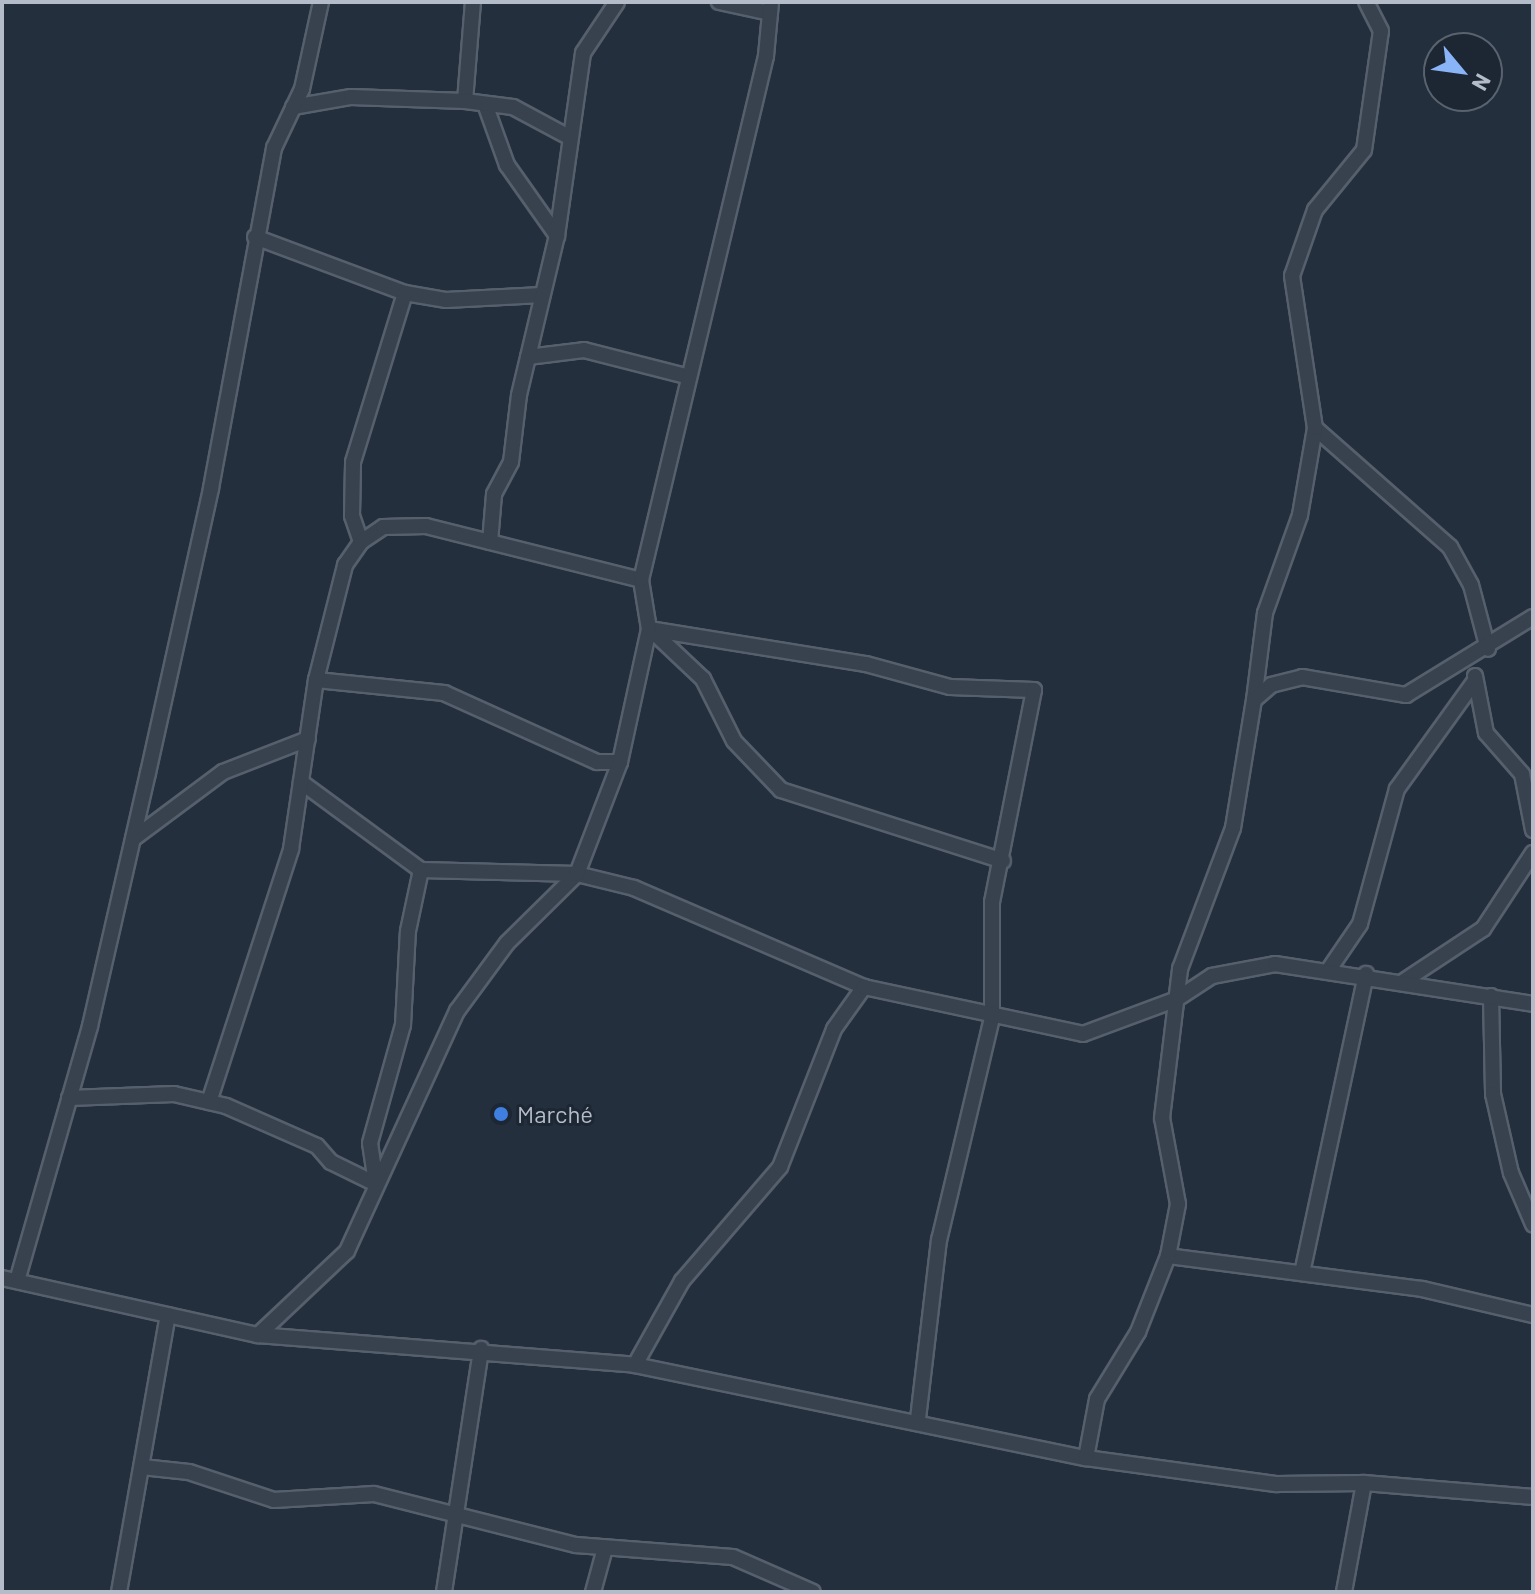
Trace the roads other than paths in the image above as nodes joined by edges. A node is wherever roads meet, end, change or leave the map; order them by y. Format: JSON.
{"nodes":[{"id":1,"x":321,"y":2,"type":"edge"},
{"id":2,"x":473,"y":2,"type":"edge"},
{"id":3,"x":617,"y":2,"type":"edge"},
{"id":4,"x":719,"y":2,"type":"edge"},
{"id":5,"x":1366,"y":2,"type":"edge"},
{"id":6,"x":770,"y":8,"type":"edge"},
{"id":7,"x":465,"y":101,"type":"junction"},
{"id":8,"x":485,"y":104,"type":"junction"},
{"id":9,"x":293,"y":107,"type":"junction"},
{"id":10,"x":567,"y":136,"type":"junction"},
{"id":11,"x":557,"y":236,"type":"junction"},
{"id":12,"x":255,"y":237,"type":"junction"},
{"id":13,"x":405,"y":293,"type":"junction"},
{"id":14,"x":542,"y":295,"type":"junction"},
{"id":15,"x":528,"y":357,"type":"junction"},
{"id":16,"x":686,"y":376,"type":"junction"},
{"id":17,"x":1315,"y":428,"type":"junction"},
{"id":18,"x":361,"y":542,"type":"junction"},
{"id":19,"x":490,"y":542,"type":"junction"},
{"id":20,"x":641,"y":580,"type":"junction"},
{"id":21,"x":1533,"y":617,"type":"edge"},
{"id":22,"x":649,"y":629,"type":"junction"},
{"id":23,"x":1488,"y":649,"type":"junction"},
{"id":24,"x":1472,"y":660,"type":"junction"},
{"id":25,"x":316,"y":680,"type":"junction"},
{"id":26,"x":1475,"y":681,"type":"junction"},
{"id":27,"x":1254,"y":700,"type":"junction"},
{"id":28,"x":308,"y":739,"type":"junction"},
{"id":29,"x":620,"y":762,"type":"junction"},
{"id":30,"x":301,"y":782,"type":"junction"},
{"id":31,"x":1533,"y":830,"type":"edge"},
{"id":32,"x":133,"y":839,"type":"junction"},
{"id":33,"x":1533,"y":853,"type":"edge"},
{"id":34,"x":1003,"y":861,"type":"junction"},
{"id":35,"x":421,"y":870,"type":"junction"},
{"id":36,"x":577,"y":874,"type":"junction"},
{"id":37,"x":1330,"y":968,"type":"junction"},
{"id":38,"x":1366,"y":974,"type":"junction"},
{"id":39,"x":1404,"y":981,"type":"junction"},
{"id":40,"x":864,"y":987,"type":"junction"},
{"id":41,"x":1491,"y":996,"type":"junction"},
{"id":42,"x":1177,"y":999,"type":"junction"},
{"id":43,"x":1533,"y":1004,"type":"edge"},
{"id":44,"x":992,"y":1018,"type":"junction"},
{"id":45,"x":69,"y":1098,"type":"junction"},
{"id":46,"x":209,"y":1102,"type":"junction"},
{"id":47,"x":376,"y":1184,"type":"junction"},
{"id":48,"x":1533,"y":1224,"type":"edge"},
{"id":49,"x":1168,"y":1256,"type":"junction"},
{"id":50,"x":1302,"y":1273,"type":"junction"},
{"id":51,"x":2,"y":1278,"type":"edge"},
{"id":52,"x":17,"y":1281,"type":"junction"},
{"id":53,"x":168,"y":1315,"type":"junction"},
{"id":54,"x":1533,"y":1315,"type":"edge"},
{"id":55,"x":258,"y":1335,"type":"junction"},
{"id":56,"x":481,"y":1349,"type":"junction"},
{"id":57,"x":635,"y":1365,"type":"junction"},
{"id":58,"x":918,"y":1420,"type":"junction"},
{"id":59,"x":1086,"y":1458,"type":"junction"},
{"id":60,"x":142,"y":1467,"type":"junction"},
{"id":61,"x":1364,"y":1483,"type":"junction"},
{"id":62,"x":1533,"y":1497,"type":"edge"},
{"id":63,"x":456,"y":1515,"type":"junction"},
{"id":64,"x":605,"y":1548,"type":"junction"},
{"id":65,"x":119,"y":1592,"type":"edge"},
{"id":66,"x":444,"y":1592,"type":"edge"},
{"id":67,"x":593,"y":1592,"type":"edge"},
{"id":68,"x":813,"y":1592,"type":"edge"},
{"id":69,"x":1344,"y":1592,"type":"edge"}],
"edges":[{"from":1,"to":9,"type":"street"},
{"from":2,"to":7,"type":"street"},
{"from":3,"to":10,"type":"street"},
{"from":4,"to":6,"type":"street"},
{"from":5,"to":17,"type":"street"},
{"from":6,"to":16,"type":"street"},
{"from":7,"to":8,"type":"street"},
{"from":7,"to":9,"type":"street"},
{"from":8,"to":10,"type":"street"},
{"from":8,"to":11,"type":"street"},
{"from":9,"to":12,"type":"street"},
{"from":10,"to":11,"type":"street"},
{"from":11,"to":14,"type":"street"},
{"from":12,"to":13,"type":"street"},
{"from":12,"to":32,"type":"street"},
{"from":13,"to":14,"type":"street"},
{"from":13,"to":18,"type":"street"},
{"from":14,"to":15,"type":"street"},
{"from":15,"to":16,"type":"street"},
{"from":15,"to":19,"type":"street"},
{"from":16,"to":20,"type":"street"},
{"from":17,"to":23,"type":"street"},
{"from":17,"to":27,"type":"street"},
{"from":18,"to":19,"type":"street"},
{"from":18,"to":25,"type":"street"},
{"from":19,"to":20,"type":"street"},
{"from":20,"to":22,"type":"street"},
{"from":21,"to":23,"type":"street"},
{"from":22,"to":29,"type":"street"},
{"from":22,"to":34,"type":"street"},
{"from":22,"to":34,"type":"street"},
{"from":23,"to":24,"type":"street"},
{"from":24,"to":26,"type":"street"},
{"from":24,"to":27,"type":"street"},
{"from":25,"to":28,"type":"street"},
{"from":25,"to":29,"type":"street"},
{"from":26,"to":31,"type":"street"},
{"from":26,"to":37,"type":"street"},
{"from":27,"to":42,"type":"street"},
{"from":28,"to":30,"type":"street"},
{"from":28,"to":32,"type":"street"},
{"from":29,"to":36,"type":"street"},
{"from":30,"to":35,"type":"street"},
{"from":30,"to":46,"type":"street"},
{"from":32,"to":45,"type":"street"},
{"from":33,"to":39,"type":"street"},
{"from":34,"to":44,"type":"street"},
{"from":35,"to":36,"type":"street"},
{"from":35,"to":47,"type":"street"},
{"from":36,"to":40,"type":"street"},
{"from":36,"to":47,"type":"street"},
{"from":37,"to":38,"type":"street"},
{"from":37,"to":42,"type":"street"},
{"from":38,"to":39,"type":"street"},
{"from":38,"to":50,"type":"street"},
{"from":39,"to":41,"type":"street"},
{"from":40,"to":44,"type":"street"},
{"from":40,"to":57,"type":"street"},
{"from":41,"to":43,"type":"street"},
{"from":41,"to":48,"type":"street"},
{"from":42,"to":44,"type":"street"},
{"from":42,"to":49,"type":"street"},
{"from":44,"to":58,"type":"street"},
{"from":45,"to":46,"type":"street"},
{"from":45,"to":52,"type":"street"},
{"from":46,"to":47,"type":"street"},
{"from":47,"to":55,"type":"street"},
{"from":49,"to":50,"type":"street"},
{"from":49,"to":59,"type":"street"},
{"from":50,"to":54,"type":"street"},
{"from":51,"to":52,"type":"street"},
{"from":52,"to":53,"type":"street"},
{"from":53,"to":55,"type":"street"},
{"from":53,"to":60,"type":"street"},
{"from":55,"to":56,"type":"street"},
{"from":56,"to":57,"type":"street"},
{"from":56,"to":63,"type":"street"},
{"from":57,"to":58,"type":"street"},
{"from":58,"to":59,"type":"street"},
{"from":59,"to":61,"type":"street"},
{"from":60,"to":63,"type":"street"},
{"from":60,"to":65,"type":"street"},
{"from":61,"to":62,"type":"street"},
{"from":61,"to":69,"type":"street"},
{"from":63,"to":64,"type":"street"},
{"from":63,"to":66,"type":"street"},
{"from":64,"to":67,"type":"street"},
{"from":64,"to":68,"type":"street"}]}
